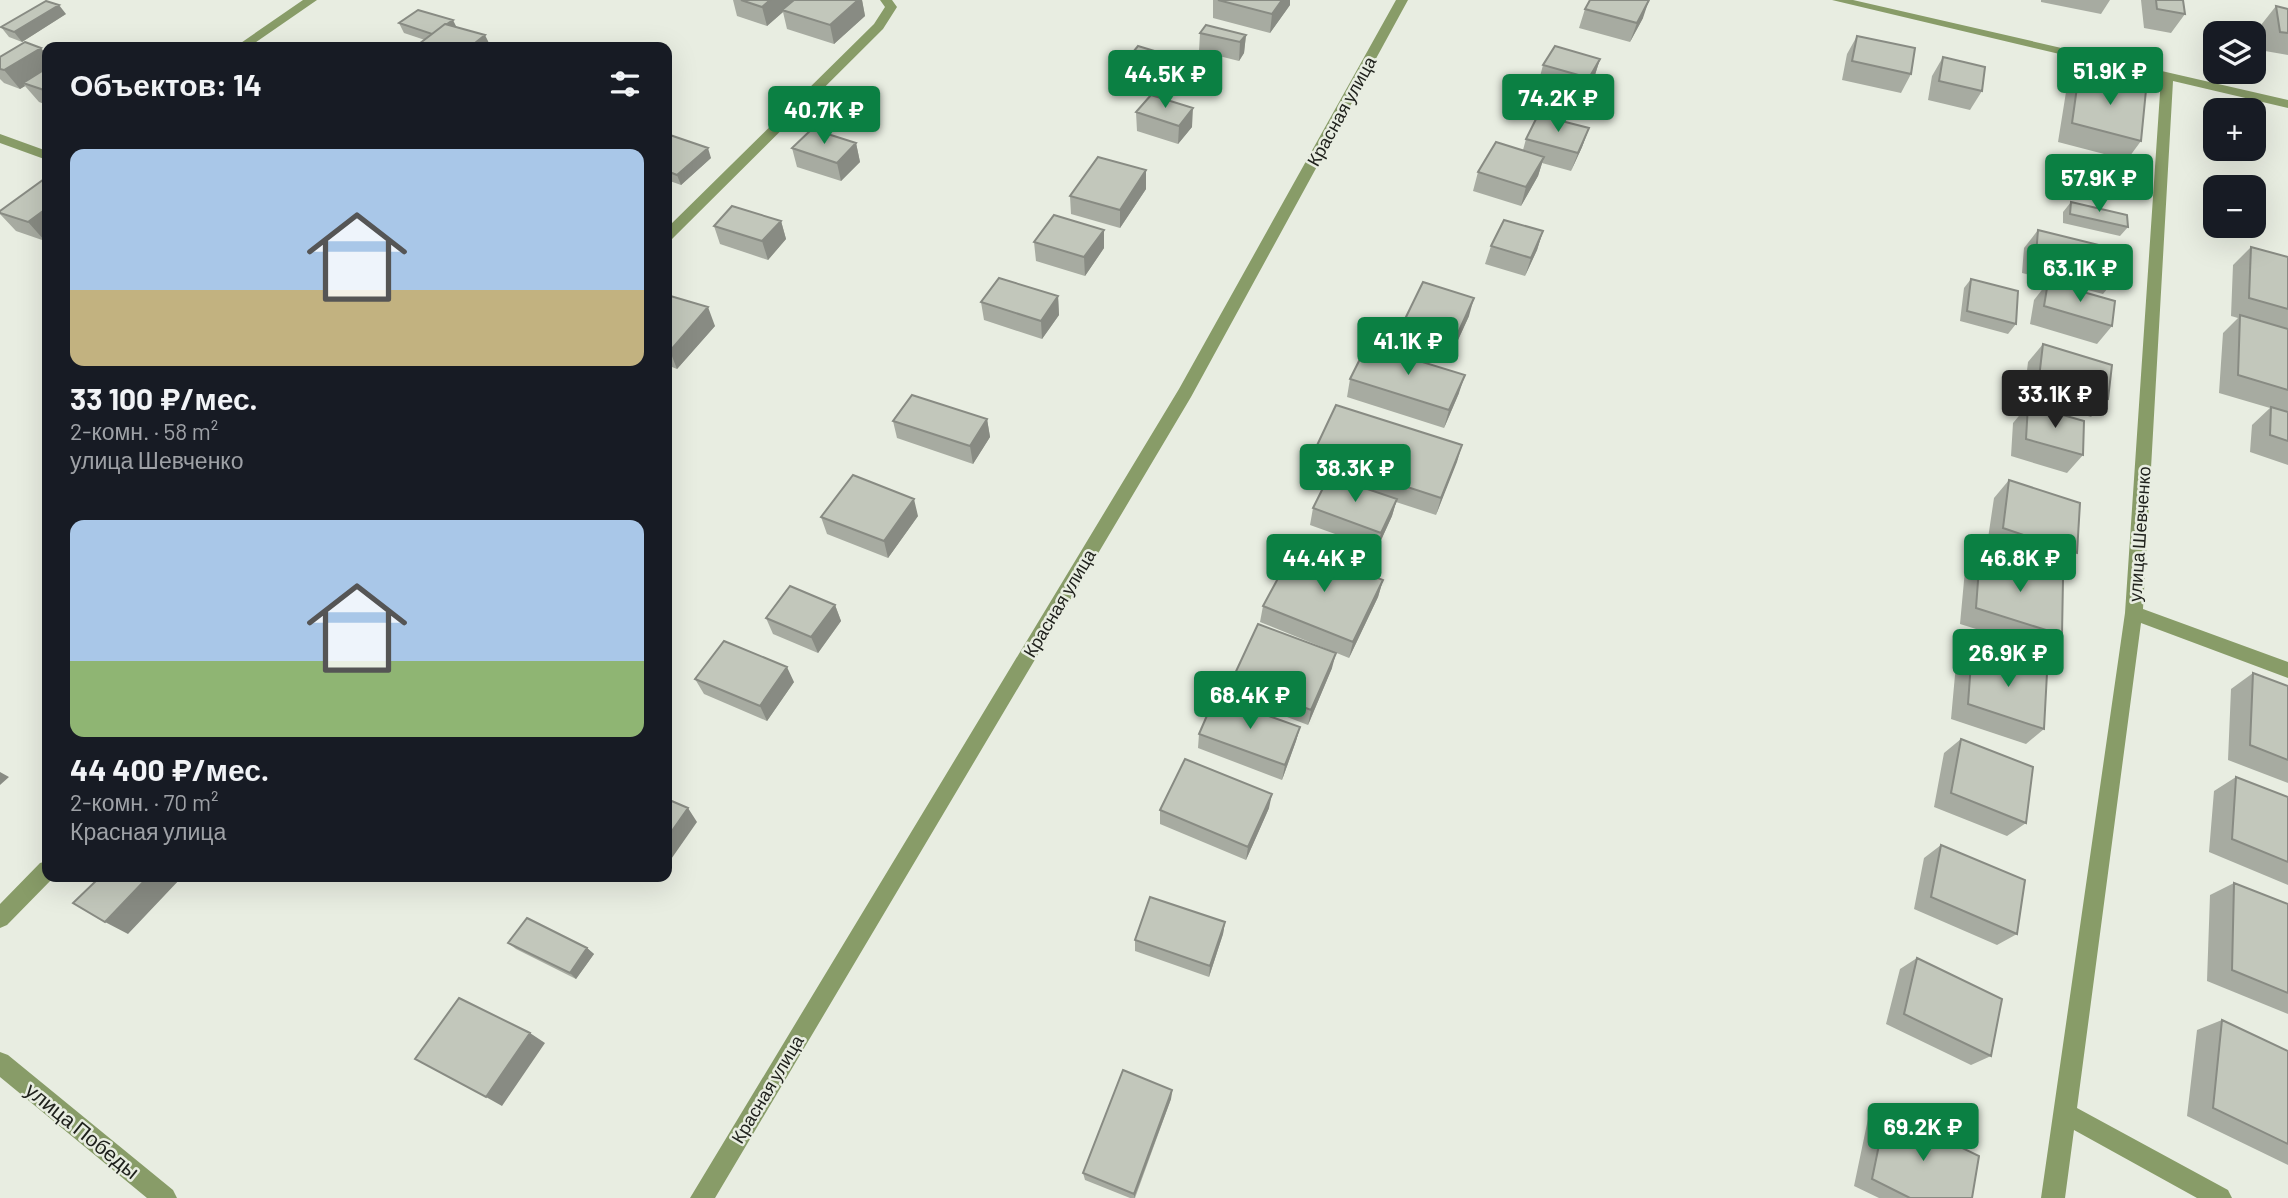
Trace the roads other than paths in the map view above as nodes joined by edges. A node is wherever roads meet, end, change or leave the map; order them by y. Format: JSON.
{"nodes":[{"id":1,"x":311,"y":0,"type":"edge"},
{"id":2,"x":886,"y":0,"type":"edge"},
{"id":3,"x":1402,"y":0,"type":"edge"},
{"id":4,"x":1838,"y":0,"type":"edge"},
{"id":5,"x":248,"y":42,"type":"edge"},
{"id":6,"x":2167,"y":77,"type":"junction"},
{"id":7,"x":2288,"y":104,"type":"edge"},
{"id":8,"x":0,"y":138,"type":"edge"},
{"id":9,"x":42,"y":154,"type":"edge"},
{"id":10,"x":672,"y":231,"type":"edge"},
{"id":11,"x":2134,"y":613,"type":"junction"},
{"id":12,"x":2288,"y":670,"type":"edge"},
{"id":13,"x":42,"y":875,"type":"edge"},
{"id":14,"x":0,"y":918,"type":"edge"},
{"id":15,"x":0,"y":1063,"type":"edge"},
{"id":16,"x":2066,"y":1114,"type":"junction"},
{"id":17,"x":165,"y":1198,"type":"edge"},
{"id":18,"x":702,"y":1198,"type":"edge"},
{"id":19,"x":2053,"y":1198,"type":"edge"},
{"id":20,"x":2220,"y":1198,"type":"edge"}],
"edges":[{"from":1,"to":5,"type":"street"},
{"from":2,"to":10,"type":"street"},
{"from":3,"to":18,"type":"street","name":"Красная улица"},
{"from":4,"to":6,"type":"street"},
{"from":6,"to":7,"type":"street"},
{"from":6,"to":11,"type":"street","name":"улица Шевченко"},
{"from":8,"to":9,"type":"street"},
{"from":11,"to":12,"type":"street","name":"улица Шевченко"},
{"from":11,"to":16,"type":"street","name":"улица Шевченко"},
{"from":13,"to":14,"type":"street"},
{"from":15,"to":17,"type":"street","name":"улица Победы"},
{"from":16,"to":19,"type":"street","name":"улица Шевченко"},
{"from":16,"to":20,"type":"street"}]}
